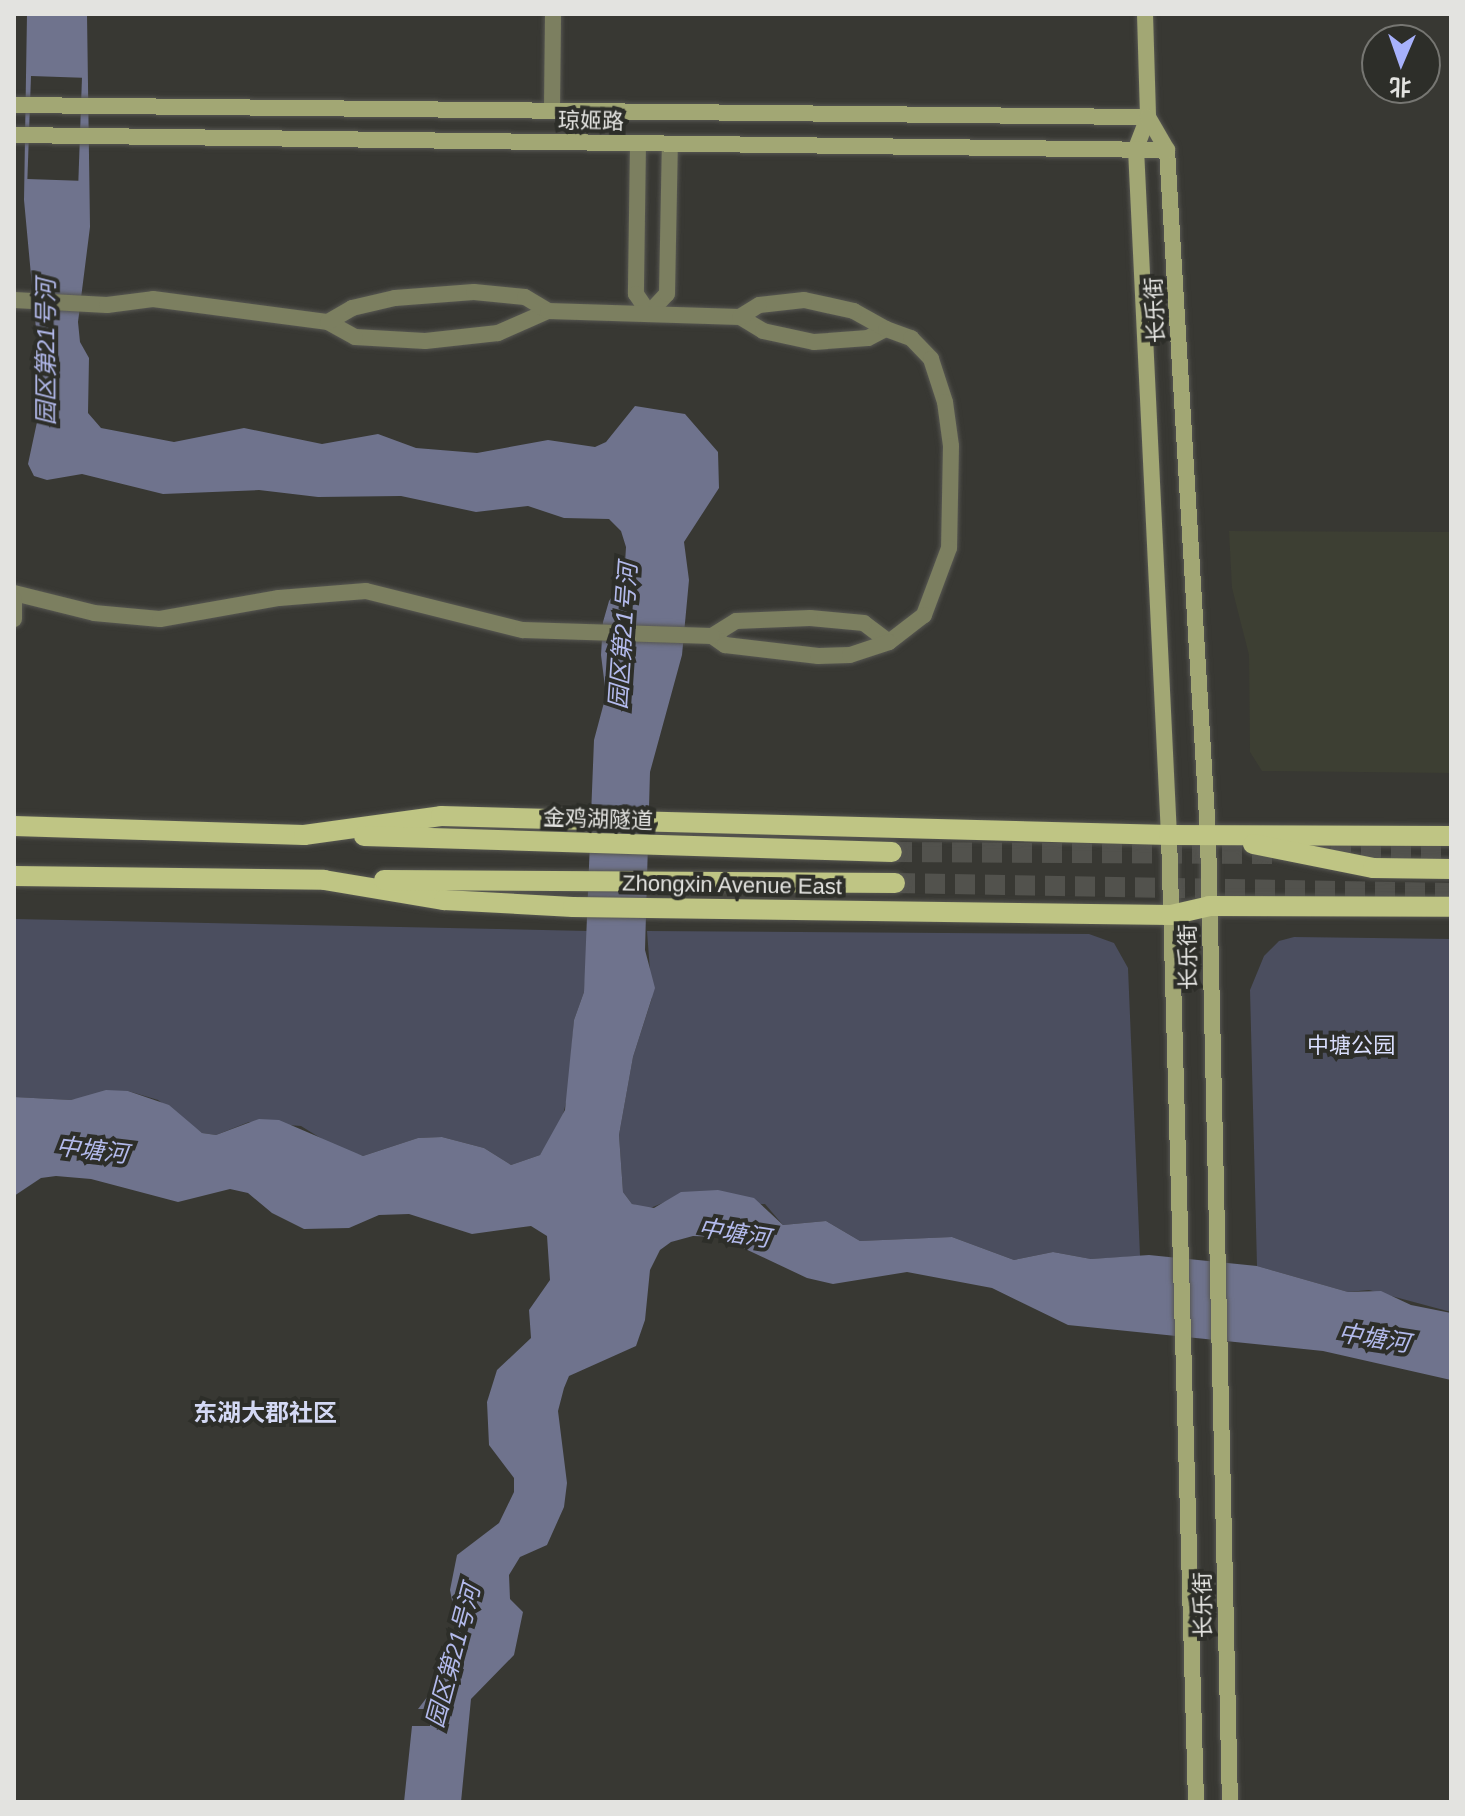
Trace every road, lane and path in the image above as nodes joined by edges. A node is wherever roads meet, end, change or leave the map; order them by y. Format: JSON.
{"nodes":[{"id":1,"x":1145,"y":14,"type":"edge"},
{"id":2,"x":553,"y":16,"type":"dead end"},
{"id":3,"x":14,"y":105,"type":"edge"},
{"id":4,"x":552,"y":110,"type":"junction"},
{"id":5,"x":1148,"y":117,"type":"junction"},
{"id":6,"x":14,"y":135,"type":"edge"},
{"id":7,"x":638,"y":143,"type":"junction"},
{"id":8,"x":670,"y":144,"type":"junction"},
{"id":9,"x":1136,"y":149,"type":"junction"},
{"id":10,"x":1167,"y":150,"type":"junction"},
{"id":11,"x":14,"y":300,"type":"edge"},
{"id":12,"x":548,"y":311,"type":"junction"},
{"id":13,"x":649,"y":313,"type":"junction"},
{"id":14,"x":740,"y":317,"type":"junction"},
{"id":15,"x":328,"y":322,"type":"junction"},
{"id":16,"x":886,"y":329,"type":"junction"},
{"id":17,"x":14,"y":593,"type":"edge"},
{"id":18,"x":14,"y":600,"type":"edge"},
{"id":19,"x":14,"y":619,"type":"edge"},
{"id":20,"x":712,"y":636,"type":"junction"},
{"id":21,"x":889,"y":642,"type":"junction"},
{"id":22,"x":14,"y":826,"type":"edge"},
{"id":23,"x":304,"y":835,"type":"junction"},
{"id":24,"x":1169,"y":835,"type":"junction"},
{"id":25,"x":1208,"y":835,"type":"junction"},
{"id":26,"x":1451,"y":836,"type":"edge"},
{"id":27,"x":892,"y":852,"type":"tunnel mouth"},
{"id":28,"x":1451,"y":869,"type":"edge"},
{"id":29,"x":14,"y":876,"type":"edge"},
{"id":30,"x":324,"y":880,"type":"junction"},
{"id":31,"x":895,"y":883,"type":"tunnel mouth"},
{"id":32,"x":1209,"y":906,"type":"junction"},
{"id":33,"x":1451,"y":907,"type":"edge"},
{"id":34,"x":1171,"y":915,"type":"junction"},
{"id":35,"x":1196,"y":1802,"type":"edge"},
{"id":36,"x":1230,"y":1802,"type":"edge"}],
"edges":[{"from":1,"to":5,"type":"main road","name":"长乐街"},
{"from":2,"to":4,"type":"street"},
{"from":3,"to":4,"type":"main road","name":"琼姬路"},
{"from":4,"to":5,"type":"main road","name":"琼姬路"},
{"from":5,"to":9,"type":"main road","name":"长乐街"},
{"from":5,"to":10,"type":"main road","name":"长乐街"},
{"from":6,"to":7,"type":"main road","name":"琼姬路"},
{"from":7,"to":8,"type":"main road","name":"琼姬路"},
{"from":7,"to":13,"type":"street"},
{"from":8,"to":9,"type":"main road","name":"琼姬路"},
{"from":8,"to":13,"type":"street"},
{"from":9,"to":10,"type":"main road","name":"琼姬路"},
{"from":9,"to":24,"type":"main road","name":"长乐街"},
{"from":10,"to":25,"type":"main road","name":"长乐街"},
{"from":11,"to":15,"type":"street"},
{"from":12,"to":13,"type":"street"},
{"from":12,"to":15,"type":"street"},
{"from":12,"to":15,"type":"street"},
{"from":13,"to":14,"type":"street"},
{"from":14,"to":16,"type":"street"},
{"from":14,"to":16,"type":"street"},
{"from":16,"to":21,"type":"street"},
{"from":17,"to":20,"type":"street"},
{"from":18,"to":19,"type":"street"},
{"from":20,"to":21,"type":"street"},
{"from":20,"to":21,"type":"street"},
{"from":22,"to":23,"type":"main road"},
{"from":23,"to":24,"type":"main road"},
{"from":23,"to":27,"type":"main road","name":"金鸡湖隧道"},
{"from":24,"to":25,"type":"main road"},
{"from":24,"to":34,"type":"main road","name":"长乐街"},
{"from":25,"to":26,"type":"main road"},
{"from":25,"to":28,"type":"main road"},
{"from":25,"to":32,"type":"main road","name":"长乐街"},
{"from":29,"to":30,"type":"main road","name":"Zhongxin Avenue East"},
{"from":30,"to":31,"type":"main road"},
{"from":30,"to":34,"type":"main road","name":"Zhongxin Avenue East"},
{"from":32,"to":33,"type":"main road","name":"Zhongxin Avenue East"},
{"from":32,"to":34,"type":"main road","name":"Zhongxin Avenue East"},
{"from":32,"to":36,"type":"main road","name":"长乐街"},
{"from":34,"to":35,"type":"main road","name":"长乐街"}]}
